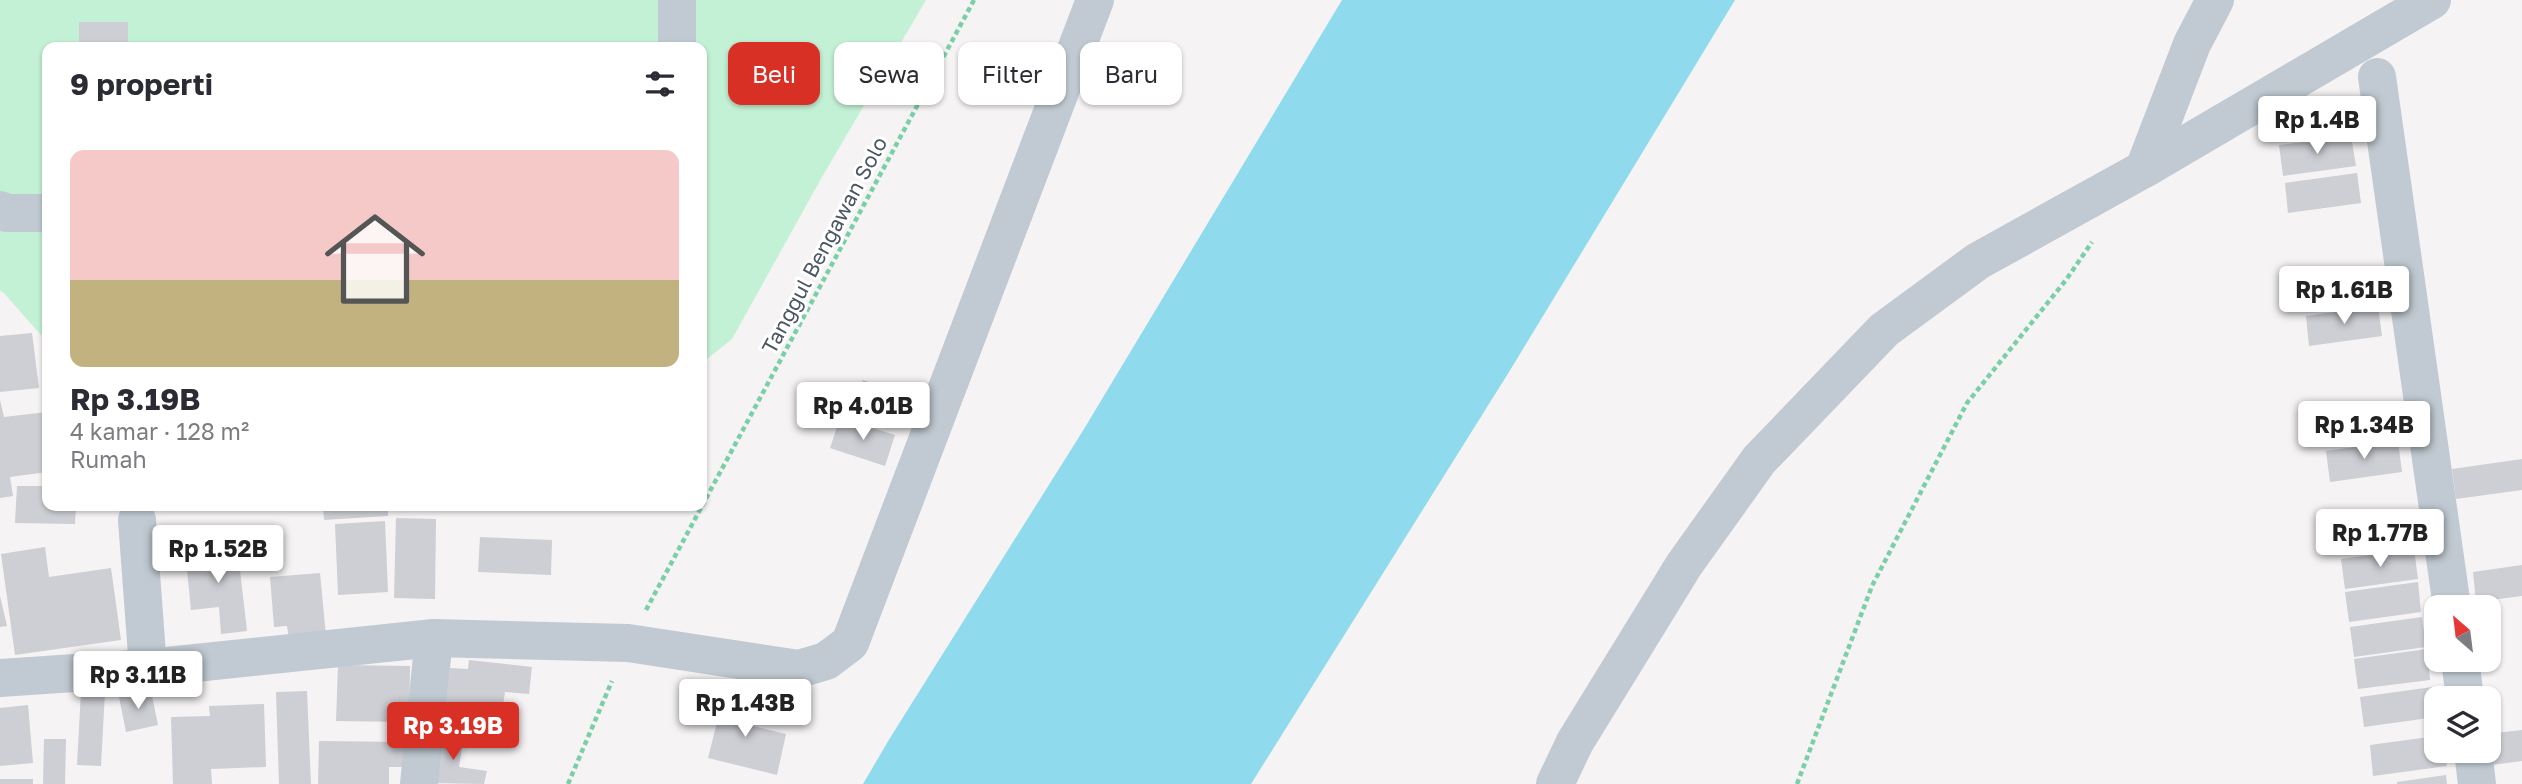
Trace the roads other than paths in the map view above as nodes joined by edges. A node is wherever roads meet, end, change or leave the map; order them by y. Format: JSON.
{"nodes":[{"id":1,"x":677,"y":0,"type":"edge"},
{"id":2,"x":1095,"y":0,"type":"edge"},
{"id":3,"x":2215,"y":0,"type":"edge"},
{"id":4,"x":2432,"y":0,"type":"edge"},
{"id":5,"x":677,"y":42,"type":"edge"},
{"id":6,"x":2377,"y":77,"type":"dead end"},
{"id":7,"x":2144,"y":169,"type":"junction"},
{"id":8,"x":0,"y":210,"type":"edge"},
{"id":9,"x":42,"y":213,"type":"edge"},
{"id":10,"x":137,"y":520,"type":"dead end"},
{"id":11,"x":2450,"y":595,"type":"edge"},
{"id":12,"x":434,"y":638,"type":"junction"},
{"id":13,"x":148,"y":668,"type":"junction"},
{"id":14,"x":0,"y":678,"type":"edge"},
{"id":15,"x":2474,"y":763,"type":"edge"},
{"id":16,"x":419,"y":784,"type":"edge"},
{"id":17,"x":1555,"y":784,"type":"edge"},
{"id":18,"x":2477,"y":784,"type":"edge"}],
"edges":[{"from":1,"to":5,"type":"street"},
{"from":2,"to":12,"type":"street"},
{"from":3,"to":7,"type":"street"},
{"from":4,"to":7,"type":"street"},
{"from":6,"to":11,"type":"street"},
{"from":7,"to":17,"type":"street"},
{"from":8,"to":9,"type":"street"},
{"from":10,"to":13,"type":"street"},
{"from":12,"to":13,"type":"street"},
{"from":12,"to":16,"type":"street"},
{"from":13,"to":14,"type":"street"},
{"from":15,"to":18,"type":"street"}]}
